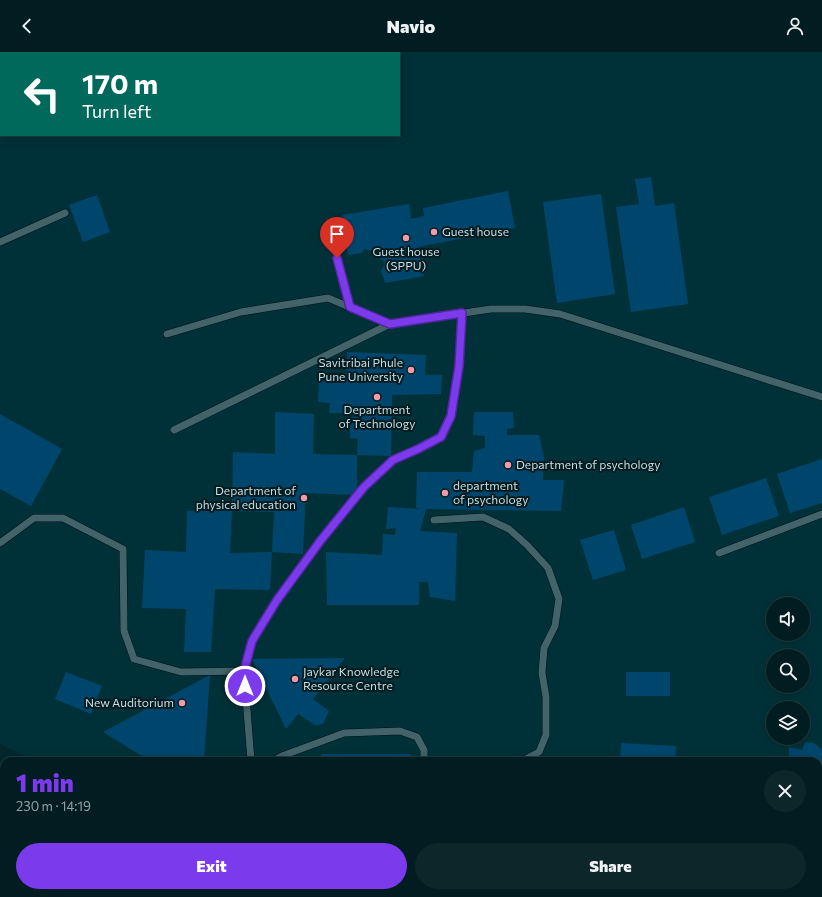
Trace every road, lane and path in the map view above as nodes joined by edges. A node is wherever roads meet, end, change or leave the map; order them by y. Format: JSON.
{"nodes":[{"id":1,"x":64,"y":213,"type":"dead end"},
{"id":2,"x":0,"y":242,"type":"edge"},
{"id":3,"x":337,"y":258,"type":"dead end"},
{"id":4,"x":350,"y":307,"type":"junction"},
{"id":5,"x":462,"y":313,"type":"junction"},
{"id":6,"x":390,"y":324,"type":"junction"},
{"id":7,"x":167,"y":334,"type":"dead end"},
{"id":8,"x":822,"y":396,"type":"edge"},
{"id":9,"x":174,"y":430,"type":"dead end"},
{"id":10,"x":822,"y":514,"type":"edge"},
{"id":11,"x":434,"y":520,"type":"dead end"},
{"id":12,"x":0,"y":543,"type":"edge"},
{"id":13,"x":719,"y":554,"type":"dead end"},
{"id":14,"x":244,"y":671,"type":"junction"},
{"id":15,"x":251,"y":757,"type":"edge"},
{"id":16,"x":282,"y":757,"type":"edge"},
{"id":17,"x":424,"y":757,"type":"edge"},
{"id":18,"x":530,"y":757,"type":"edge"}],
"edges":[{"from":1,"to":2,"type":"lane"},
{"from":3,"to":4,"type":"lane"},
{"from":4,"to":6,"type":"lane"},
{"from":4,"to":7,"type":"lane"},
{"from":5,"to":6,"type":"lane"},
{"from":5,"to":8,"type":"lane"},
{"from":5,"to":14,"type":"lane"},
{"from":6,"to":9,"type":"lane"},
{"from":10,"to":13,"type":"lane"},
{"from":11,"to":18,"type":"lane"},
{"from":12,"to":14,"type":"lane"},
{"from":14,"to":15,"type":"lane"},
{"from":16,"to":17,"type":"lane"}]}
